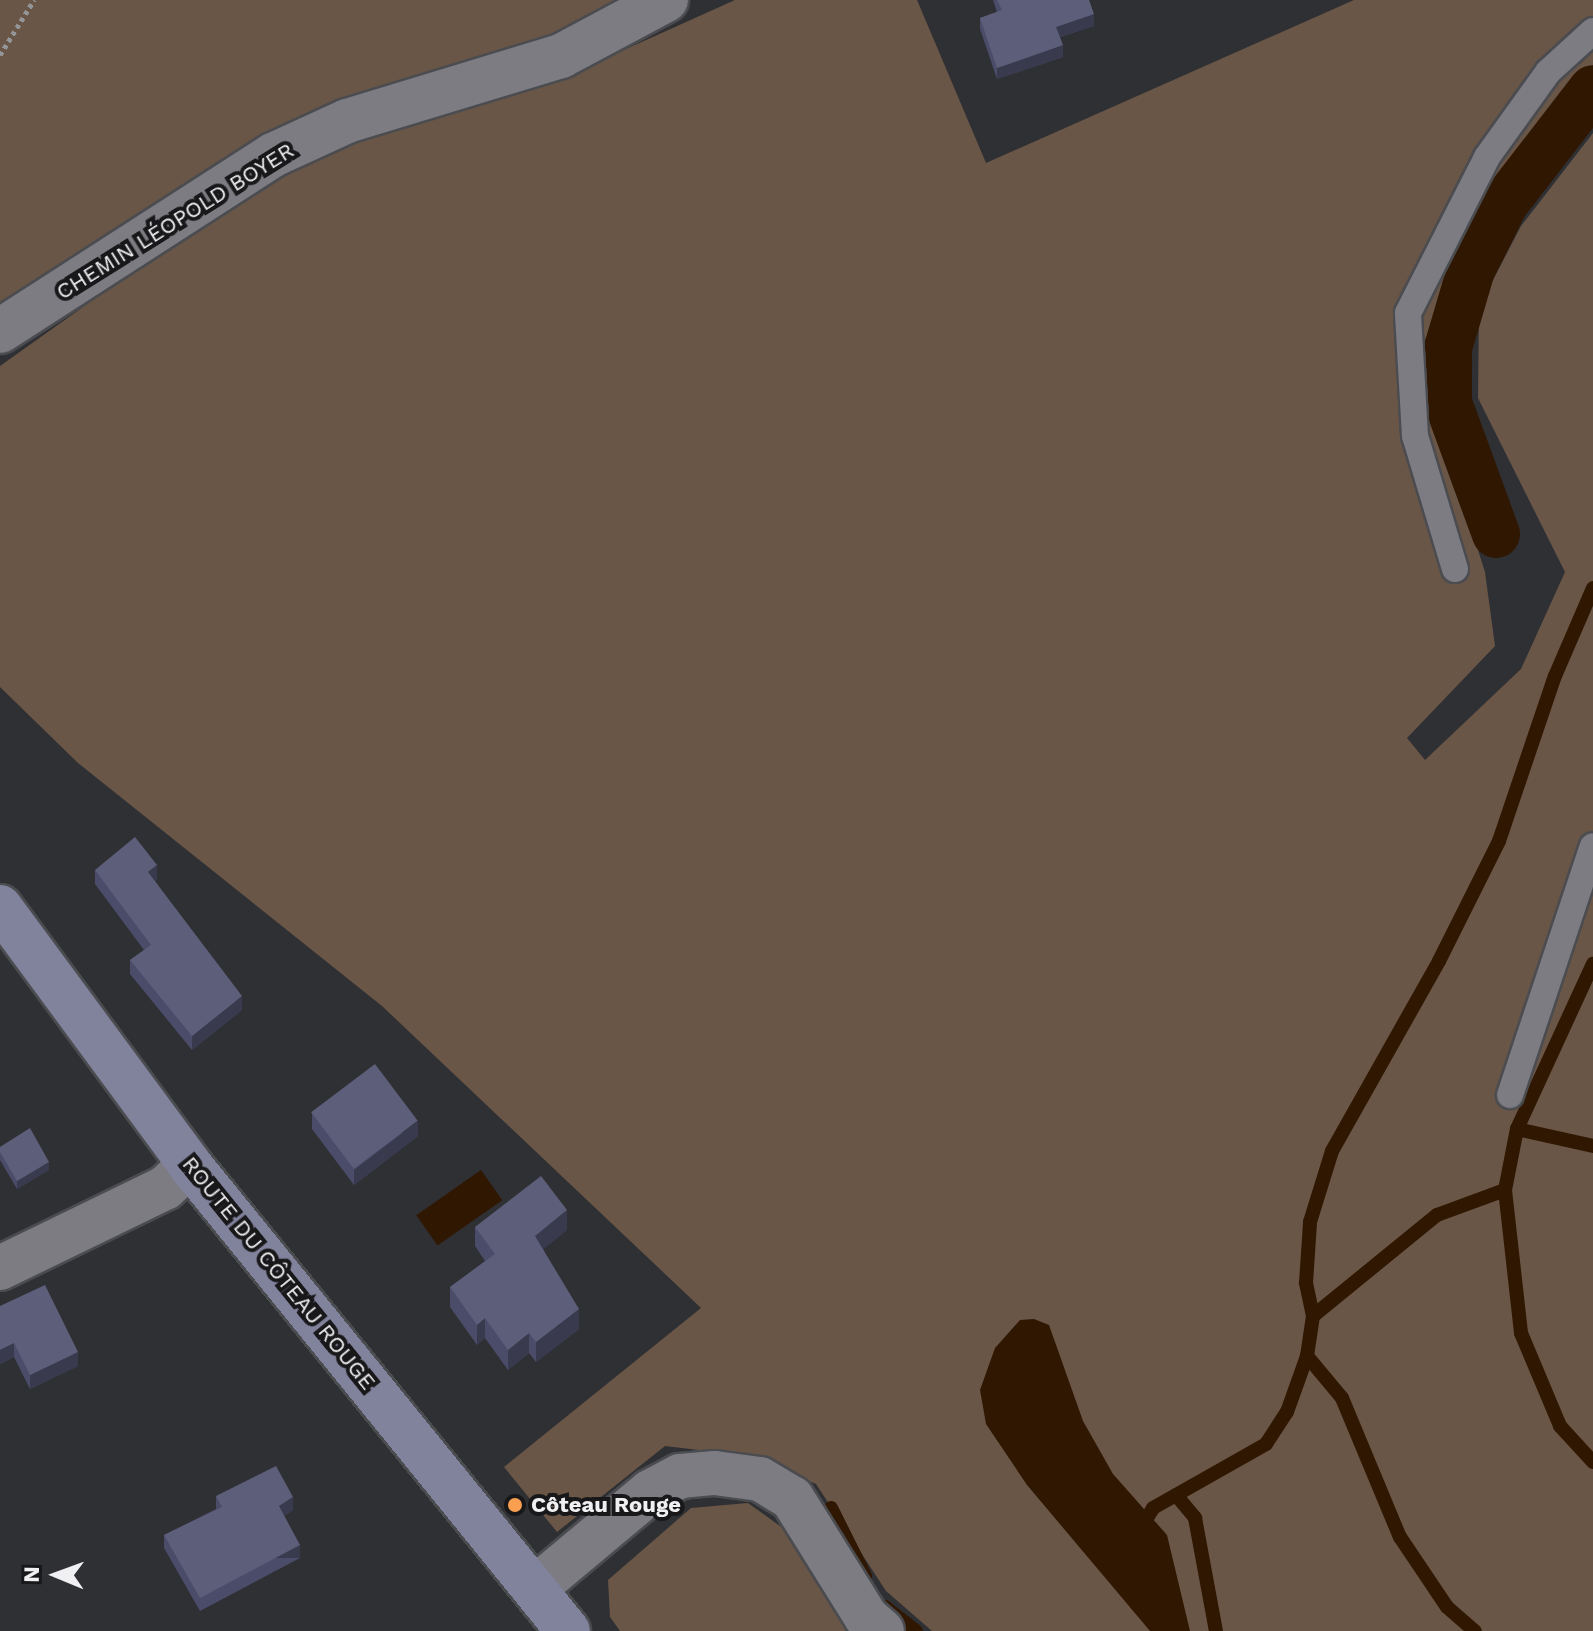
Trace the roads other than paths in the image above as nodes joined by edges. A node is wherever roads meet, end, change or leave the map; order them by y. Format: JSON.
{"nodes":[{"id":1,"x":666,"y":0,"type":"edge"},
{"id":2,"x":1593,"y":31,"type":"edge"},
{"id":3,"x":0,"y":331,"type":"edge"},
{"id":4,"x":1455,"y":569,"type":"dead end"},
{"id":5,"x":1593,"y":846,"type":"edge"},
{"id":6,"x":0,"y":907,"type":"edge"},
{"id":7,"x":1510,"y":1095,"type":"dead end"},
{"id":8,"x":190,"y":1165,"type":"junction"},
{"id":9,"x":0,"y":1268,"type":"edge"},
{"id":10,"x":535,"y":1588,"type":"junction"},
{"id":11,"x":568,"y":1631,"type":"edge"},
{"id":12,"x":882,"y":1631,"type":"edge"}],
"edges":[{"from":1,"to":3,"type":"street","name":"CHEMIN LÉOPOLD BOYER"},
{"from":2,"to":4,"type":"lane"},
{"from":5,"to":7,"type":"lane"},
{"from":6,"to":8,"type":"street","name":"ROUTE DU CÔTEAU ROUGE"},
{"from":8,"to":9,"type":"street"},
{"from":8,"to":10,"type":"street","name":"ROUTE DU CÔTEAU ROUGE"},
{"from":10,"to":11,"type":"street","name":"ROUTE DU CÔTEAU ROUGE"},
{"from":10,"to":12,"type":"street"}]}
